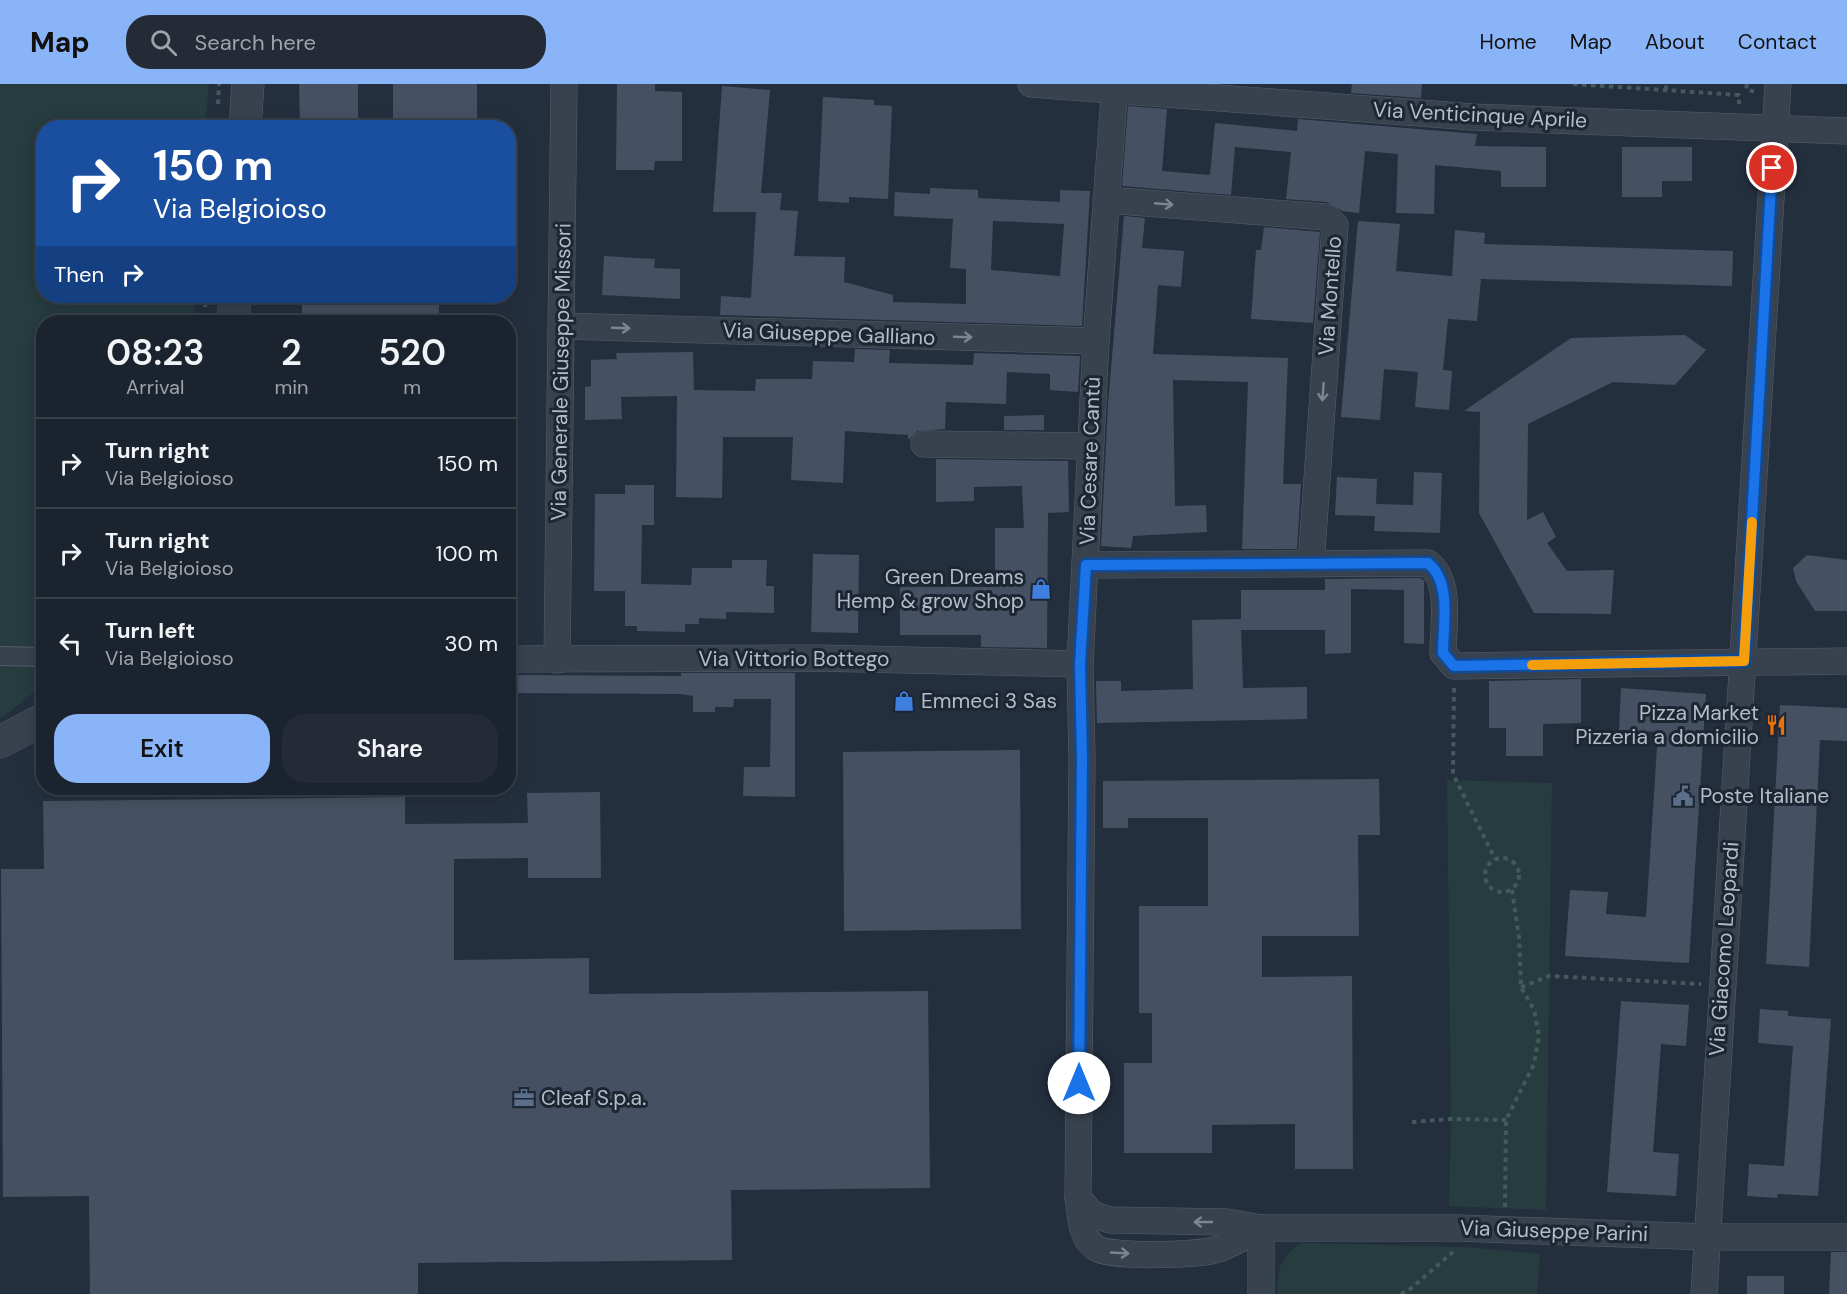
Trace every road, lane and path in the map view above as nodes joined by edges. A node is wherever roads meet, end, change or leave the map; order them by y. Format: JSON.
{"nodes":[{"id":1,"x":248,"y":84,"type":"edge"},
{"id":2,"x":564,"y":84,"type":"edge"},
{"id":3,"x":1031,"y":84,"type":"edge"},
{"id":4,"x":1573,"y":84,"type":"edge"},
{"id":5,"x":1666,"y":84,"type":"edge"},
{"id":6,"x":1747,"y":84,"type":"edge"},
{"id":7,"x":1115,"y":87,"type":"edge"},
{"id":8,"x":1666,"y":90,"type":"junction"},
{"id":9,"x":1769,"y":91,"type":"edge"},
{"id":10,"x":1742,"y":110,"type":"dead end"},
{"id":11,"x":246,"y":120,"type":"edge"},
{"id":12,"x":1775,"y":129,"type":"junction"},
{"id":13,"x":1847,"y":131,"type":"edge"},
{"id":14,"x":1106,"y":200,"type":"junction"},
{"id":15,"x":562,"y":326,"type":"junction"},
{"id":16,"x":1096,"y":341,"type":"junction"},
{"id":17,"x":924,"y":444,"type":"dead end"},
{"id":18,"x":1090,"y":446,"type":"junction"},
{"id":19,"x":1311,"y":564,"type":"junction"},
{"id":20,"x":1086,"y":565,"type":"junction"},
{"id":21,"x":0,"y":656,"type":"edge"},
{"id":22,"x":36,"y":657,"type":"edge"},
{"id":23,"x":516,"y":659,"type":"edge"},
{"id":24,"x":557,"y":660,"type":"junction"},
{"id":25,"x":1744,"y":661,"type":"junction"},
{"id":26,"x":1847,"y":661,"type":"edge"},
{"id":27,"x":1080,"y":664,"type":"junction"},
{"id":28,"x":1454,"y":666,"type":"junction"},
{"id":29,"x":36,"y":723,"type":"edge"},
{"id":30,"x":0,"y":742,"type":"edge"},
{"id":31,"x":1495,"y":859,"type":"junction"},
{"id":32,"x":1512,"y":890,"type":"junction"},
{"id":33,"x":1722,"y":985,"type":"junction"},
{"id":34,"x":1521,"y":987,"type":"junction"},
{"id":35,"x":1506,"y":1120,"type":"junction"},
{"id":36,"x":1412,"y":1122,"type":"dead end"},
{"id":37,"x":1078,"y":1198,"type":"joint"},
{"id":38,"x":1261,"y":1228,"type":"junction"},
{"id":39,"x":1458,"y":1228,"type":"junction"},
{"id":40,"x":1503,"y":1229,"type":"junction"},
{"id":41,"x":1708,"y":1237,"type":"junction"},
{"id":42,"x":1847,"y":1237,"type":"edge"},
{"id":43,"x":1262,"y":1294,"type":"edge"},
{"id":44,"x":1401,"y":1294,"type":"edge"},
{"id":45,"x":1704,"y":1294,"type":"edge"}],
"edges":[{"from":1,"to":11,"type":"street"},
{"from":2,"to":15,"type":"street","name":"Via Generale Giuseppe Missori"},
{"from":3,"to":7,"type":"street","name":"Via Venticinque Aprile"},
{"from":4,"to":8,"type":"path"},
{"from":5,"to":8,"type":"path"},
{"from":6,"to":9,"type":"path"},
{"from":7,"to":12,"type":"street","name":"Via Venticinque Aprile"},
{"from":7,"to":14,"type":"street","name":"Via Cesare Cantù"},
{"from":8,"to":10,"type":"path"},
{"from":9,"to":12,"type":"street","name":"Via Giacomo Leopardi"},
{"from":12,"to":13,"type":"street","name":"Via Venticinque Aprile"},
{"from":12,"to":25,"type":"street","name":"Via Giacomo Leopardi"},
{"from":14,"to":16,"type":"street","name":"Via Cesare Cantù"},
{"from":14,"to":19,"type":"street","name":"Via Montello","one_way":true},
{"from":15,"to":16,"type":"street","name":"Via Giuseppe Galliano","one_way":true},
{"from":15,"to":24,"type":"street","name":"Via Generale Giuseppe Missori"},
{"from":16,"to":18,"type":"street","name":"Via Cesare Cantù"},
{"from":17,"to":18,"type":"street"},
{"from":18,"to":20,"type":"street","name":"Via Cesare Cantù"},
{"from":19,"to":20,"type":"street"},
{"from":19,"to":28,"type":"street"},
{"from":20,"to":27,"type":"street","name":"Via Cesare Cantù"},
{"from":21,"to":22,"type":"street"},
{"from":23,"to":24,"type":"street","name":"Via Vittorio Bottego"},
{"from":24,"to":27,"type":"street","name":"Via Vittorio Bottego"},
{"from":25,"to":26,"type":"street"},
{"from":25,"to":28,"type":"street"},
{"from":25,"to":33,"type":"street","name":"Via Giacomo Leopardi"},
{"from":27,"to":37,"type":"street","name":"Via Cesare Cantù"},
{"from":28,"to":31,"type":"path"},
{"from":29,"to":30,"type":"street"},
{"from":31,"to":32,"type":"path"},
{"from":31,"to":32,"type":"path"},
{"from":32,"to":34,"type":"path"},
{"from":33,"to":34,"type":"path"},
{"from":33,"to":41,"type":"street","name":"Via Giacomo Leopardi"},
{"from":34,"to":35,"type":"path"},
{"from":35,"to":36,"type":"path"},
{"from":35,"to":40,"type":"path"},
{"from":37,"to":38,"type":"street","name":"Via Giuseppe Parini"},
{"from":38,"to":39,"type":"street","name":"Via Giuseppe Parini"},
{"from":38,"to":43,"type":"street"},
{"from":39,"to":40,"type":"street","name":"Via Giuseppe Parini"},
{"from":39,"to":44,"type":"path"},
{"from":40,"to":41,"type":"street","name":"Via Giuseppe Parini"},
{"from":41,"to":42,"type":"street","name":"Via Giuseppe Parini"},
{"from":41,"to":45,"type":"street","name":"Via Giacomo Leopardi"}]}
